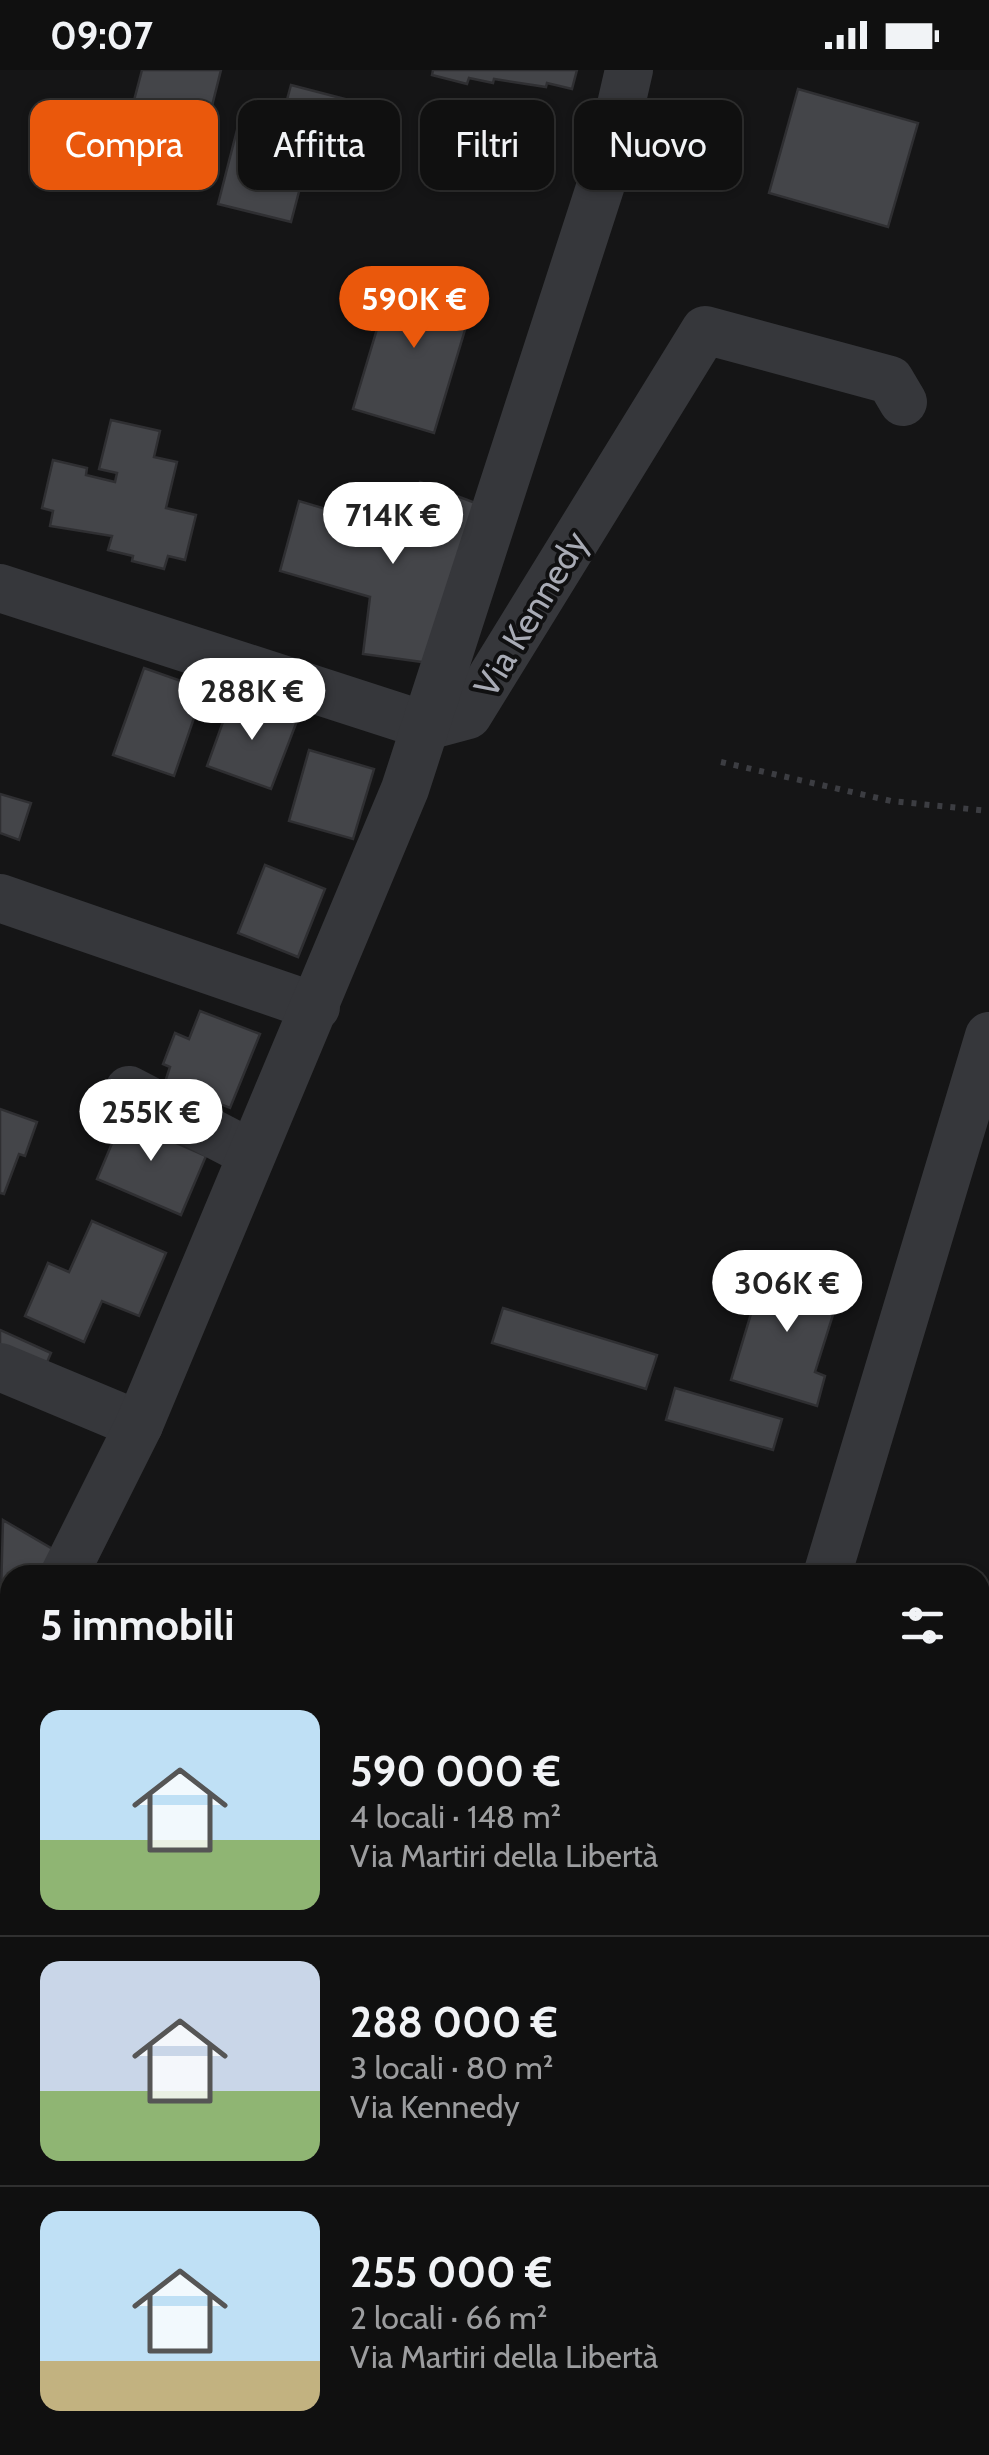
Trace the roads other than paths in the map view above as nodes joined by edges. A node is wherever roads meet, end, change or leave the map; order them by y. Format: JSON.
{"nodes":[{"id":1,"x":629,"y":70,"type":"edge"},
{"id":2,"x":903,"y":402,"type":"dead end"},
{"id":3,"x":0,"y":588,"type":"edge"},
{"id":4,"x":427,"y":726,"type":"junction"},
{"id":5,"x":0,"y":898,"type":"edge"},
{"id":6,"x":316,"y":1008,"type":"junction"},
{"id":7,"x":989,"y":1036,"type":"edge"},
{"id":8,"x":129,"y":1090,"type":"dead end"},
{"id":9,"x":250,"y":1153,"type":"junction"},
{"id":10,"x":0,"y":1367,"type":"edge"},
{"id":11,"x":139,"y":1425,"type":"junction"},
{"id":12,"x":69,"y":1565,"type":"edge"},
{"id":13,"x":830,"y":1565,"type":"edge"}],
"edges":[{"from":1,"to":4,"type":"street"},
{"from":2,"to":4,"type":"street","name":"Via Kennedy"},
{"from":3,"to":4,"type":"street"},
{"from":4,"to":6,"type":"street"},
{"from":5,"to":6,"type":"street"},
{"from":6,"to":9,"type":"street"},
{"from":7,"to":13,"type":"street"},
{"from":8,"to":9,"type":"street"},
{"from":9,"to":11,"type":"street"},
{"from":10,"to":11,"type":"street"},
{"from":11,"to":12,"type":"street"}]}
